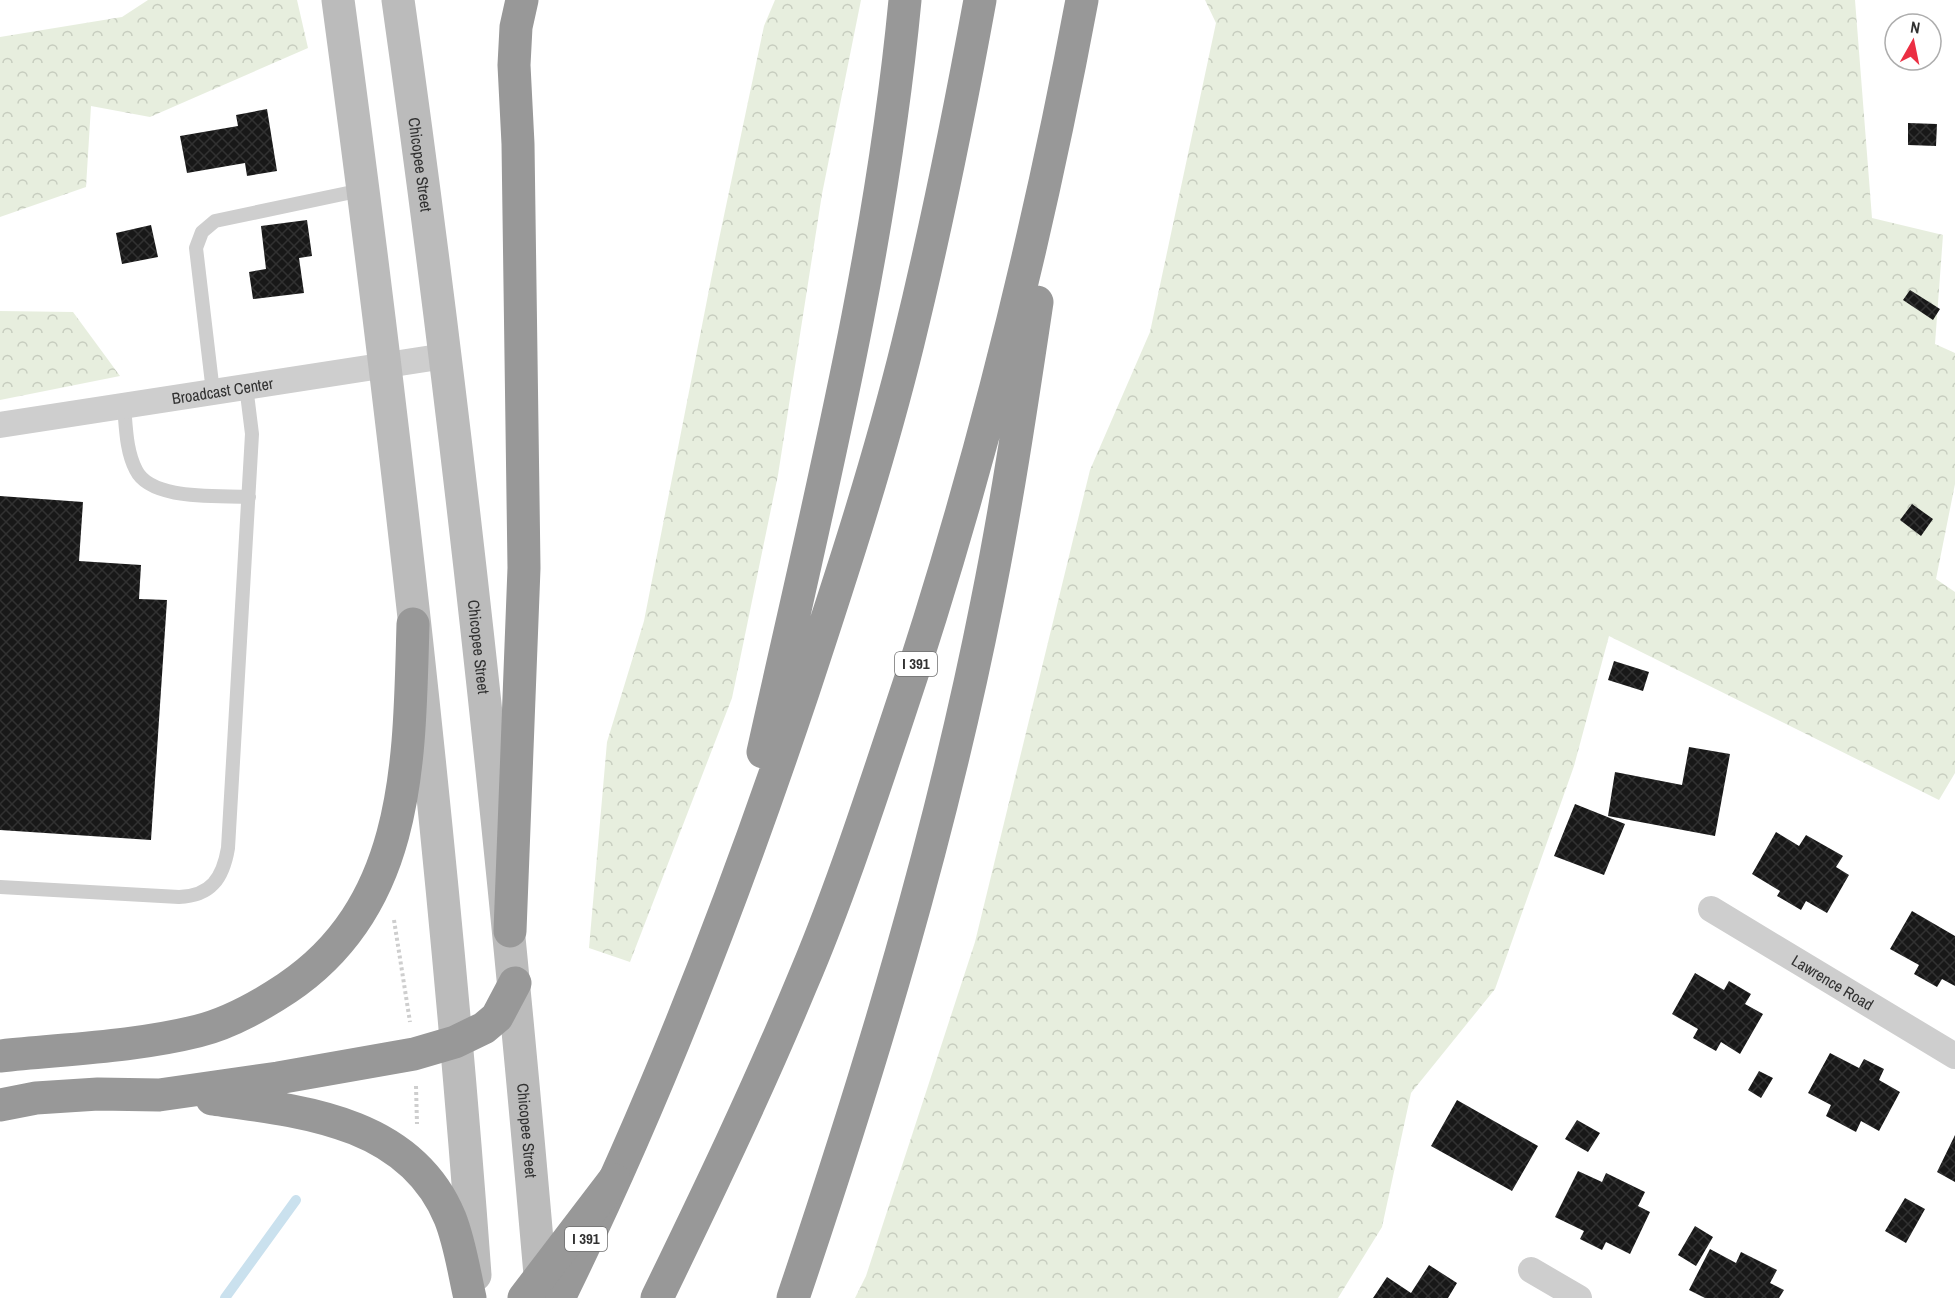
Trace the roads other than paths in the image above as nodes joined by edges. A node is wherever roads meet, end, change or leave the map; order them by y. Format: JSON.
{"nodes":[{"id":1,"x":338,"y":0,"type":"edge"},
{"id":2,"x":398,"y":0,"type":"edge"},
{"id":3,"x":522,"y":0,"type":"edge"},
{"id":4,"x":905,"y":0,"type":"edge"},
{"id":5,"x":980,"y":0,"type":"edge"},
{"id":6,"x":1082,"y":0,"type":"edge"},
{"id":7,"x":1074,"y":43,"type":"junction"},
{"id":8,"x":362,"y":190,"type":"junction"},
{"id":9,"x":445,"y":356,"type":"junction"},
{"id":10,"x":383,"y":364,"type":"junction"},
{"id":11,"x":246,"y":386,"type":"junction"},
{"id":12,"x":213,"y":392,"type":"junction"},
{"id":13,"x":124,"y":406,"type":"junction"},
{"id":14,"x":0,"y":425,"type":"edge"},
{"id":15,"x":249,"y":497,"type":"junction"},
{"id":16,"x":413,"y":624,"type":"junction"},
{"id":17,"x":0,"y":887,"type":"edge"},
{"id":18,"x":733,"y":889,"type":"junction"},
{"id":19,"x":1712,"y":909,"type":"dead end"},
{"id":20,"x":510,"y":931,"type":"junction"},
{"id":21,"x":515,"y":983,"type":"junction"},
{"id":22,"x":455,"y":1042,"type":"junction"},
{"id":23,"x":0,"y":1056,"type":"edge"},
{"id":24,"x":1955,"y":1056,"type":"edge"},
{"id":25,"x":159,"y":1095,"type":"junction"},
{"id":26,"x":0,"y":1105,"type":"edge"},
{"id":27,"x":614,"y":1180,"type":"junction"},
{"id":28,"x":1532,"y":1270,"type":"dead end"},
{"id":29,"x":470,"y":1298,"type":"edge"},
{"id":30,"x":476,"y":1298,"type":"edge"},
{"id":31,"x":524,"y":1298,"type":"edge"},
{"id":32,"x":542,"y":1298,"type":"edge"},
{"id":33,"x":559,"y":1298,"type":"edge"},
{"id":34,"x":657,"y":1298,"type":"edge"},
{"id":35,"x":793,"y":1298,"type":"edge"},
{"id":36,"x":1579,"y":1298,"type":"edge"}],
"edges":[{"from":1,"to":8,"type":"main road"},
{"from":2,"to":9,"type":"main road","name":"Chicopee Street"},
{"from":3,"to":20,"type":"highway"},
{"from":4,"to":18,"type":"highway"},
{"from":5,"to":18,"type":"highway","number":"I 391"},
{"from":6,"to":7,"type":"highway","number":"I 391"},
{"from":7,"to":34,"type":"highway","number":"I 391"},
{"from":7,"to":35,"type":"highway"},
{"from":8,"to":10,"type":"main road"},
{"from":8,"to":12,"type":"lane"},
{"from":9,"to":10,"type":"street","name":"Broadcast Center"},
{"from":9,"to":20,"type":"main road","name":"Chicopee Street"},
{"from":10,"to":11,"type":"street","name":"Broadcast Center"},
{"from":10,"to":16,"type":"main road"},
{"from":11,"to":12,"type":"street","name":"Broadcast Center"},
{"from":11,"to":15,"type":"lane"},
{"from":12,"to":13,"type":"street","name":"Broadcast Center"},
{"from":13,"to":14,"type":"street","name":"Broadcast Center"},
{"from":13,"to":15,"type":"lane"},
{"from":15,"to":17,"type":"lane"},
{"from":16,"to":22,"type":"main road"},
{"from":16,"to":23,"type":"highway"},
{"from":18,"to":27,"type":"highway","number":"I 391"},
{"from":19,"to":24,"type":"street","name":"Lawrence Road"},
{"from":20,"to":21,"type":"main road","name":"Chicopee Street"},
{"from":21,"to":22,"type":"highway"},
{"from":21,"to":32,"type":"main road","name":"Chicopee Street"},
{"from":22,"to":25,"type":"highway"},
{"from":22,"to":30,"type":"main road"},
{"from":25,"to":26,"type":"highway"},
{"from":25,"to":29,"type":"highway"},
{"from":27,"to":31,"type":"highway","bridge":true},
{"from":27,"to":33,"type":"highway","number":"I 391","bridge":true},
{"from":28,"to":36,"type":"street"}]}
